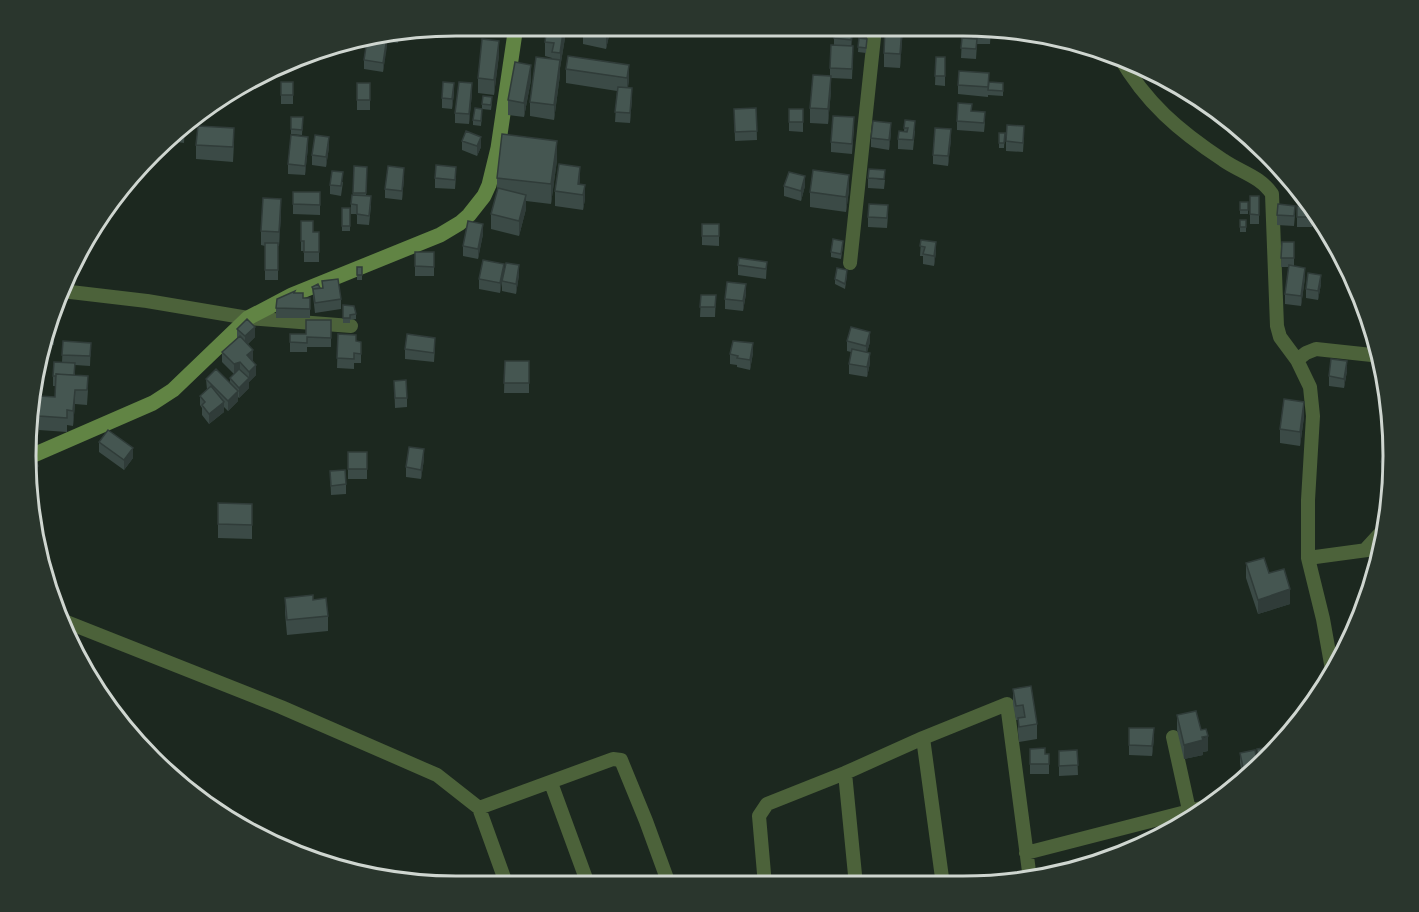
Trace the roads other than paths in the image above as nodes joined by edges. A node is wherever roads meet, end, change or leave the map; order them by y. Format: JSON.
{"nodes":[{"id":1,"x":515,"y":36,"type":"edge"},
{"id":2,"x":874,"y":36,"type":"edge"},
{"id":3,"x":1127,"y":69,"type":"edge"},
{"id":4,"x":850,"y":263,"type":"dead end"},
{"id":5,"x":69,"y":292,"type":"edge"},
{"id":6,"x":248,"y":318,"type":"junction"},
{"id":7,"x":351,"y":326,"type":"dead end"},
{"id":8,"x":1371,"y":355,"type":"edge"},
{"id":9,"x":1297,"y":360,"type":"junction"},
{"id":10,"x":36,"y":454,"type":"edge"},
{"id":11,"x":1375,"y":539,"type":"edge"},
{"id":12,"x":1373,"y":549,"type":"edge"},
{"id":13,"x":1365,"y":550,"type":"junction"},
{"id":14,"x":1308,"y":558,"type":"junction"},
{"id":15,"x":71,"y":624,"type":"edge"},
{"id":16,"x":1330,"y":660,"type":"edge"},
{"id":17,"x":1173,"y":737,"type":"dead end"},
{"id":18,"x":923,"y":738,"type":"junction"},
{"id":19,"x":845,"y":773,"type":"junction"},
{"id":20,"x":551,"y":783,"type":"junction"},
{"id":21,"x":479,"y":808,"type":"junction"},
{"id":22,"x":1189,"y":810,"type":"edge"},
{"id":23,"x":1176,"y":818,"type":"edge"},
{"id":24,"x":1026,"y":853,"type":"junction"},
{"id":25,"x":1029,"y":870,"type":"edge"},
{"id":26,"x":503,"y":876,"type":"edge"},
{"id":27,"x":585,"y":876,"type":"edge"},
{"id":28,"x":663,"y":876,"type":"edge"},
{"id":29,"x":764,"y":876,"type":"edge"},
{"id":30,"x":855,"y":876,"type":"edge"},
{"id":31,"x":942,"y":876,"type":"edge"}],
"edges":[{"from":1,"to":6,"type":"main road"},
{"from":2,"to":4,"type":"street"},
{"from":3,"to":9,"type":"street"},
{"from":5,"to":6,"type":"street"},
{"from":6,"to":7,"type":"street"},
{"from":6,"to":10,"type":"main road"},
{"from":8,"to":9,"type":"street"},
{"from":9,"to":14,"type":"street"},
{"from":11,"to":13,"type":"street"},
{"from":12,"to":13,"type":"street"},
{"from":13,"to":14,"type":"street"},
{"from":14,"to":16,"type":"street"},
{"from":15,"to":21,"type":"street"},
{"from":17,"to":22,"type":"street"},
{"from":18,"to":19,"type":"street"},
{"from":18,"to":24,"type":"street"},
{"from":18,"to":31,"type":"street"},
{"from":19,"to":29,"type":"street"},
{"from":19,"to":30,"type":"street"},
{"from":20,"to":21,"type":"street"},
{"from":20,"to":27,"type":"street"},
{"from":20,"to":28,"type":"street"},
{"from":21,"to":26,"type":"street"},
{"from":23,"to":24,"type":"street"},
{"from":24,"to":25,"type":"street"}]}
